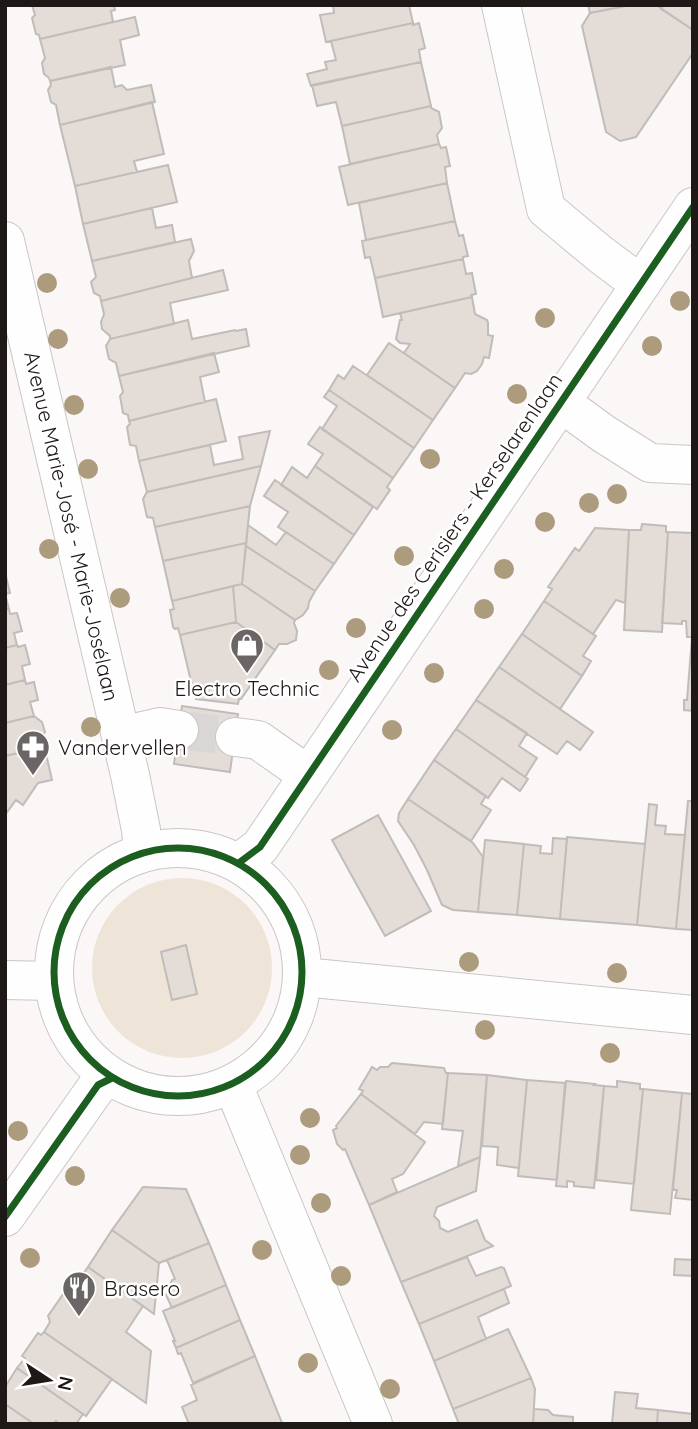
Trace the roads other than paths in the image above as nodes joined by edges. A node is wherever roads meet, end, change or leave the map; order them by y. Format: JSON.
{"nodes":[{"id":1,"x":501,"y":5,"type":"edge"},
{"id":2,"x":693,"y":207,"type":"edge"},
{"id":3,"x":5,"y":241,"type":"edge"},
{"id":4,"x":640,"y":284,"type":"junction"},
{"id":5,"x":560,"y":402,"type":"junction"},
{"id":6,"x":693,"y":465,"type":"edge"},
{"id":7,"x":179,"y":730,"type":"tunnel mouth"},
{"id":8,"x":121,"y":736,"type":"junction"},
{"id":9,"x":235,"y":737,"type":"tunnel mouth"},
{"id":10,"x":308,"y":775,"type":"junction"},
{"id":11,"x":143,"y":853,"type":"junction"},
{"id":12,"x":240,"y":862,"type":"junction"},
{"id":13,"x":303,"y":977,"type":"junction"},
{"id":14,"x":5,"y":980,"type":"edge"},
{"id":15,"x":53,"y":981,"type":"junction"},
{"id":16,"x":693,"y":1015,"type":"edge"},
{"id":17,"x":112,"y":1078,"type":"junction"},
{"id":18,"x":233,"y":1085,"type":"junction"},
{"id":19,"x":5,"y":1217,"type":"edge"},
{"id":20,"x":373,"y":1424,"type":"edge"}],
"edges":[{"from":1,"to":4,"type":"street"},
{"from":2,"to":4,"type":"street","name":"Avenue des Cerisiers - Kerselarenlaan"},
{"from":3,"to":8,"type":"street","name":"Avenue Marie-José - Marie-Josélaan"},
{"from":4,"to":5,"type":"street","name":"Avenue des Cerisiers - Kerselarenlaan"},
{"from":5,"to":6,"type":"street"},
{"from":5,"to":10,"type":"street","name":"Avenue des Cerisiers - Kerselarenlaan"},
{"from":7,"to":8,"type":"street"},
{"from":8,"to":11,"type":"street","name":"Avenue Marie-José - Marie-Josélaan"},
{"from":9,"to":10,"type":"street"},
{"from":10,"to":12,"type":"street","name":"Avenue des Cerisiers - Kerselarenlaan"},
{"from":11,"to":12,"type":"street"},
{"from":11,"to":15,"type":"street"},
{"from":12,"to":13,"type":"street"},
{"from":13,"to":16,"type":"street"},
{"from":13,"to":18,"type":"street"},
{"from":14,"to":15,"type":"street"},
{"from":15,"to":17,"type":"street"},
{"from":17,"to":18,"type":"street"},
{"from":17,"to":19,"type":"street"},
{"from":18,"to":20,"type":"street"}]}
